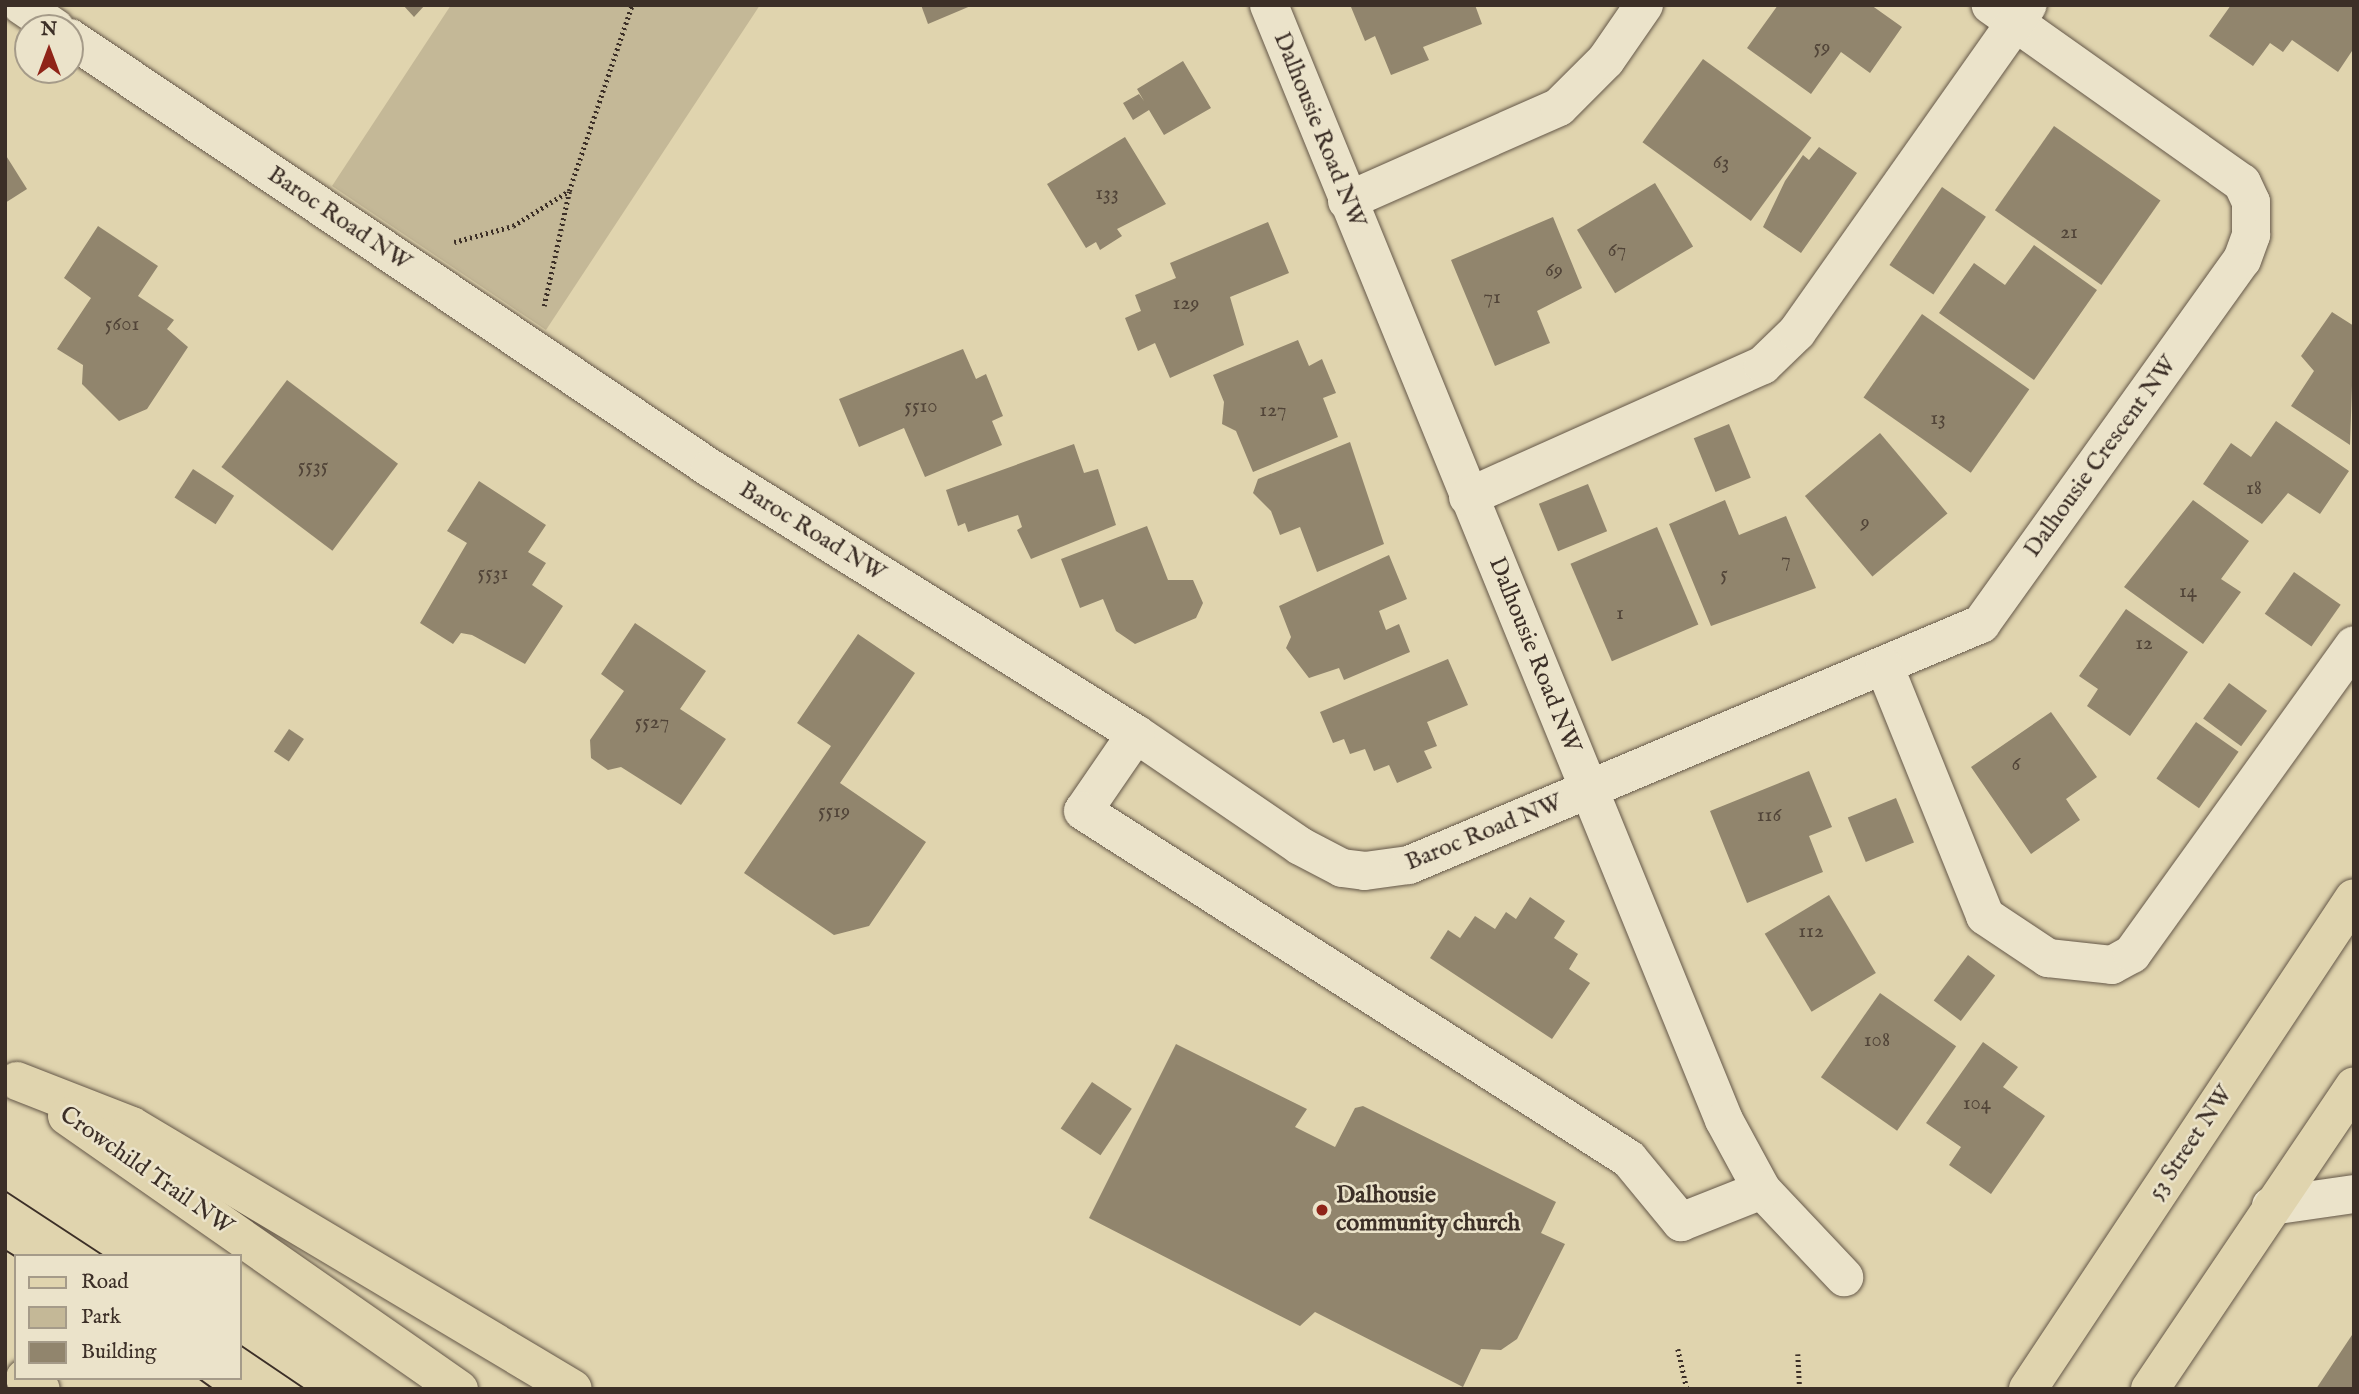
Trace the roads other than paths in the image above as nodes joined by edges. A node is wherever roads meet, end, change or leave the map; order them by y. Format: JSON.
{"nodes":[{"id":1,"x":1269,"y":5,"type":"edge"},
{"id":2,"x":1644,"y":5,"type":"edge"},
{"id":3,"x":2012,"y":11,"type":"edge"},
{"id":4,"x":84,"y":47,"type":"edge"},
{"id":5,"x":1347,"y":201,"type":"junction"},
{"id":6,"x":1468,"y":497,"type":"junction"},
{"id":7,"x":2354,"y":645,"type":"edge"},
{"id":8,"x":1885,"y":668,"type":"junction"},
{"id":9,"x":1136,"y":734,"type":"junction"},
{"id":10,"x":1590,"y":791,"type":"junction"},
{"id":11,"x":2354,"y":898,"type":"edge"},
{"id":12,"x":11,"y":1077,"type":"edge"},
{"id":13,"x":2354,"y":1086,"type":"edge"},
{"id":14,"x":1762,"y":1190,"type":"junction"},
{"id":15,"x":2354,"y":1194,"type":"edge"},
{"id":16,"x":2271,"y":1206,"type":"junction"},
{"id":17,"x":1844,"y":1277,"type":"dead end"},
{"id":18,"x":458,"y":1389,"type":"edge"},
{"id":19,"x":573,"y":1389,"type":"edge"},
{"id":20,"x":2028,"y":1389,"type":"edge"},
{"id":21,"x":2150,"y":1389,"type":"edge"}],
"edges":[{"from":1,"to":5,"type":"street","name":"Dalhousie Road NW"},
{"from":2,"to":5,"type":"street"},
{"from":3,"to":6,"type":"street"},
{"from":3,"to":8,"type":"street","name":"Dalhousie Crescent NW"},
{"from":4,"to":9,"type":"street","name":"Baroc Road NW"},
{"from":5,"to":6,"type":"street","name":"Dalhousie Road NW"},
{"from":6,"to":10,"type":"street","name":"Dalhousie Road NW"},
{"from":7,"to":8,"type":"street"},
{"from":8,"to":10,"type":"street","name":"Dalhousie Crescent NW"},
{"from":9,"to":10,"type":"street","name":"Baroc Road NW"},
{"from":9,"to":14,"type":"street"},
{"from":10,"to":14,"type":"street","name":"Dalhousie Road NW"},
{"from":11,"to":20,"type":"main road","name":"53 Street NW"},
{"from":12,"to":18,"type":"main road","name":"Crowchild Trail NW"},
{"from":12,"to":19,"type":"main road"},
{"from":13,"to":16,"type":"main road"},
{"from":14,"to":17,"type":"street","name":"Dalhousie Road NW"},
{"from":15,"to":16,"type":"street"},
{"from":16,"to":21,"type":"main road"}]}
